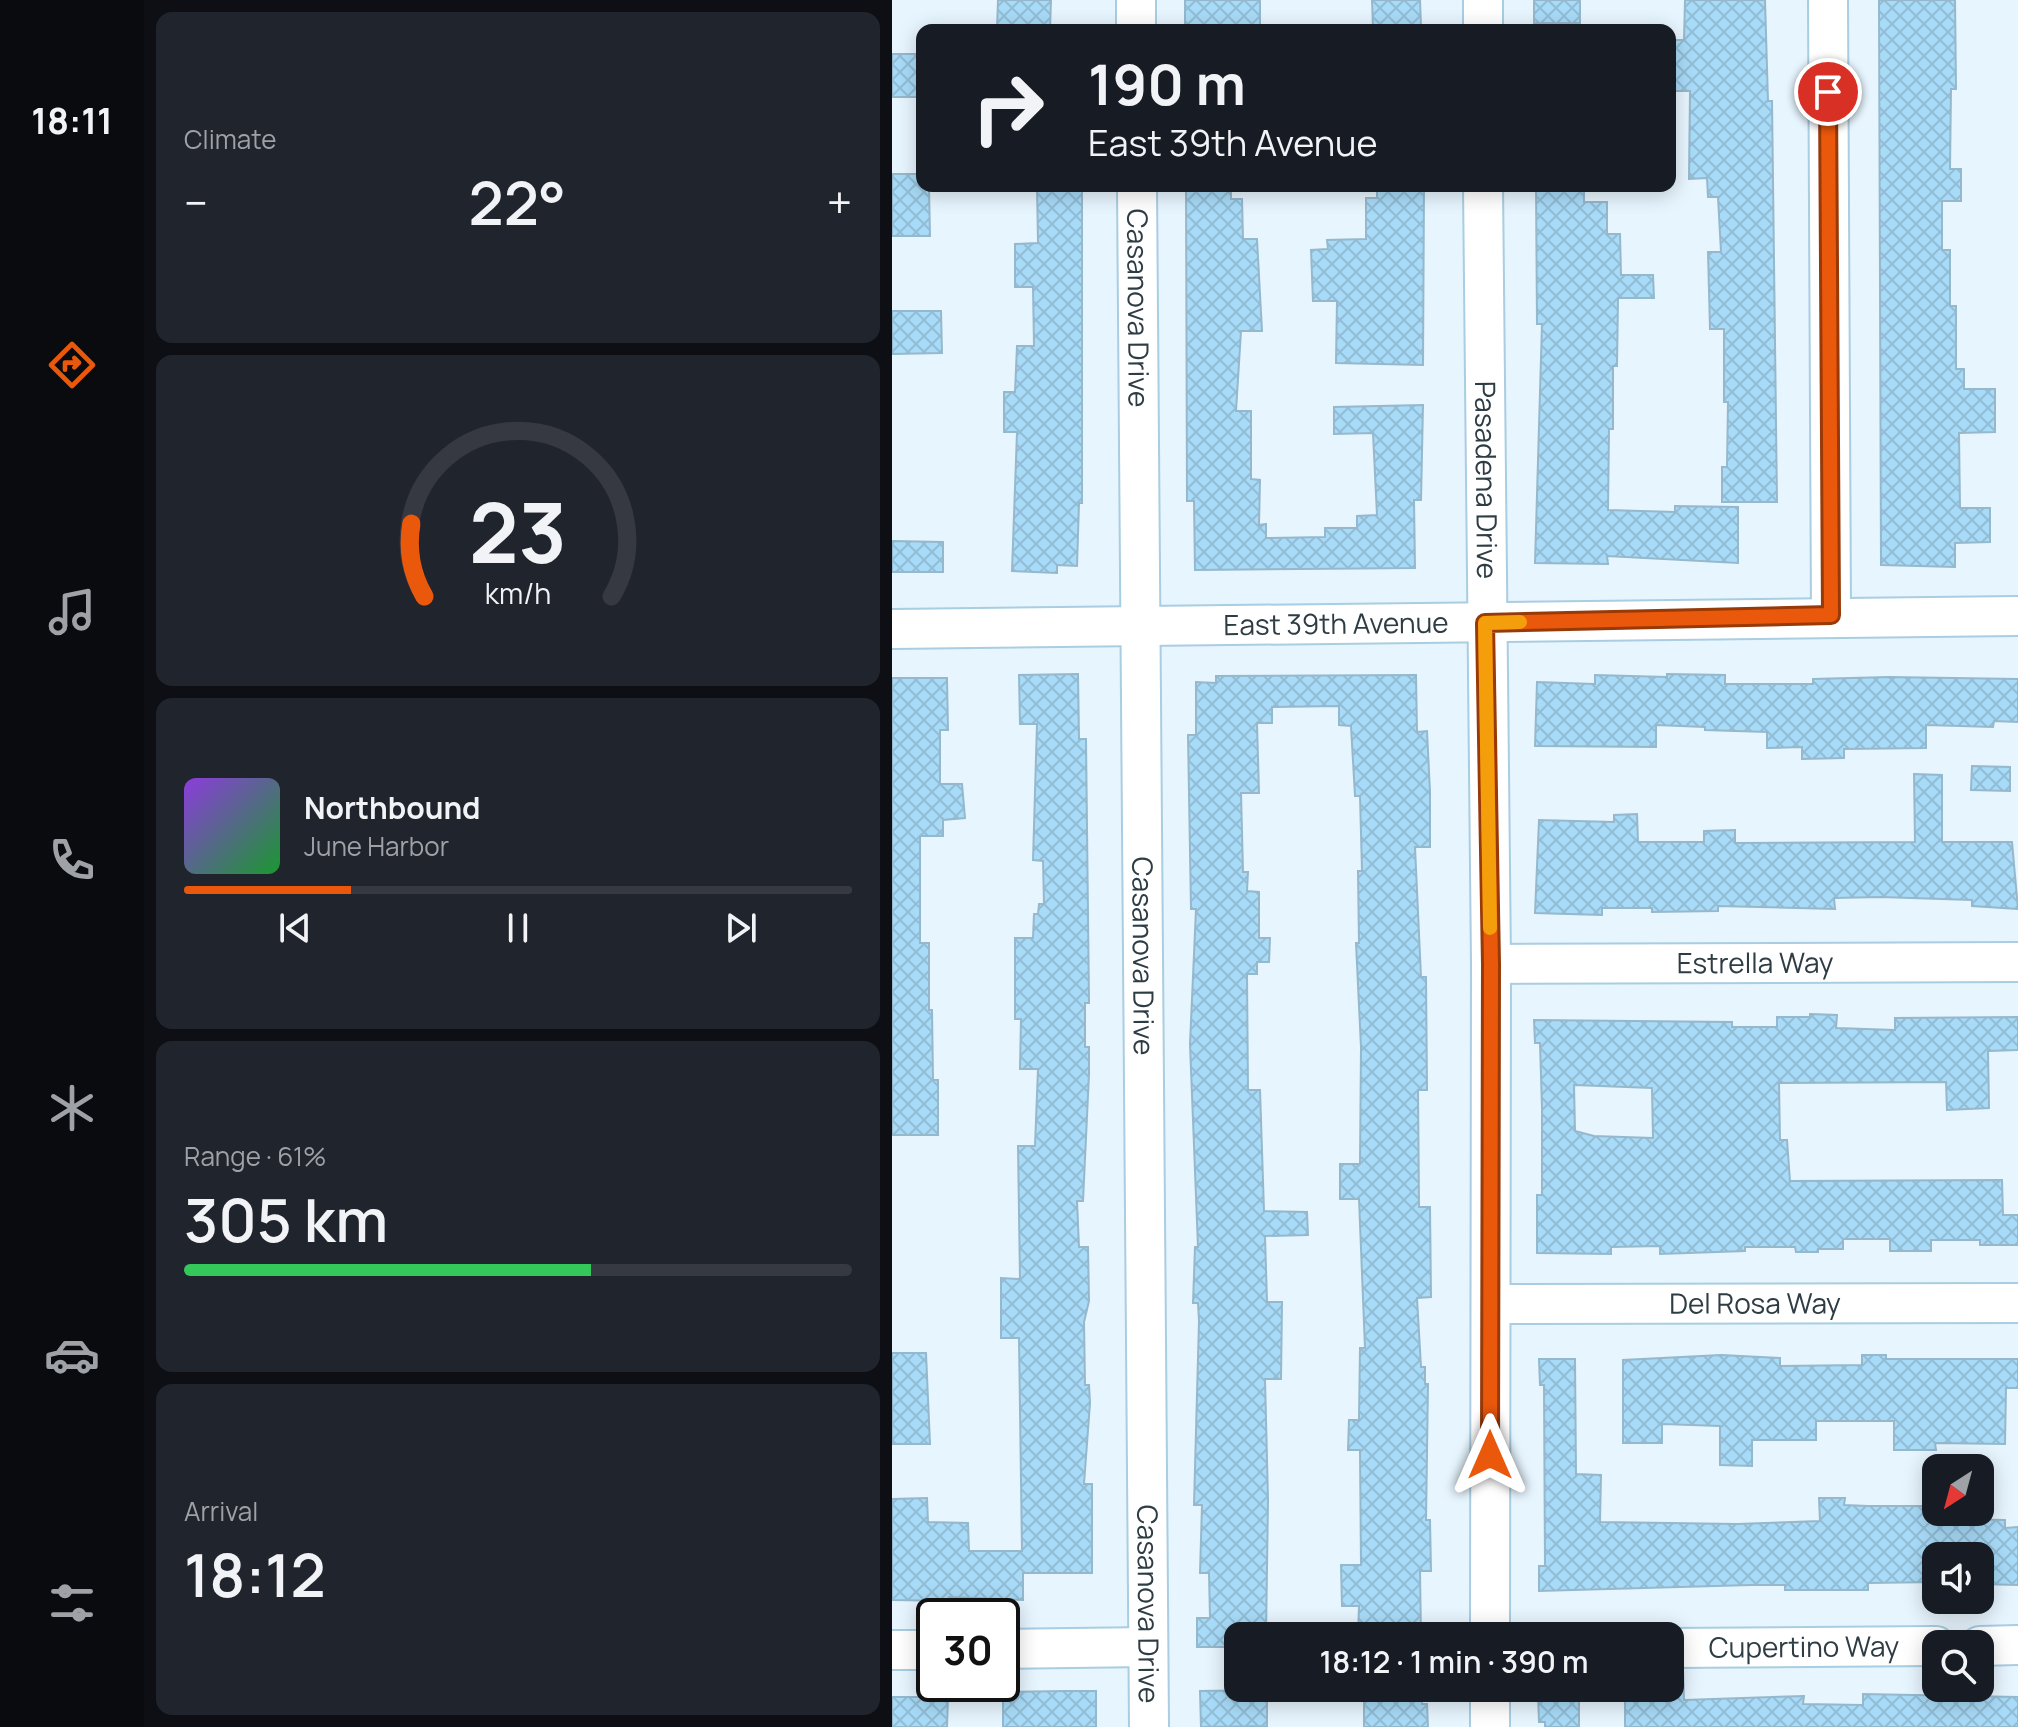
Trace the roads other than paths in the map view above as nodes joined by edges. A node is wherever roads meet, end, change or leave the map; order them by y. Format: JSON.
{"nodes":[{"id":1,"x":1136,"y":0,"type":"edge"},
{"id":2,"x":1483,"y":0,"type":"edge"},
{"id":3,"x":1828,"y":0,"type":"edge"},
{"id":4,"x":1136,"y":24,"type":"edge"},
{"id":5,"x":1483,"y":24,"type":"edge"},
{"id":6,"x":1137,"y":192,"type":"edge"},
{"id":7,"x":1483,"y":192,"type":"edge"},
{"id":8,"x":1831,"y":615,"type":"junction"},
{"id":9,"x":2018,"y":616,"type":"edge"},
{"id":10,"x":1485,"y":623,"type":"junction"},
{"id":11,"x":1139,"y":628,"type":"junction"},
{"id":12,"x":892,"y":629,"type":"edge"},
{"id":13,"x":2018,"y":962,"type":"edge"},
{"id":14,"x":1491,"y":964,"type":"junction"},
{"id":15,"x":2018,"y":1303,"type":"edge"},
{"id":16,"x":1491,"y":1304,"type":"junction"},
{"id":17,"x":1490,"y":1622,"type":"edge"},
{"id":18,"x":2018,"y":1645,"type":"edge"},
{"id":19,"x":1922,"y":1646,"type":"edge"},
{"id":20,"x":1994,"y":1646,"type":"edge"},
{"id":21,"x":1148,"y":1647,"type":"junction"},
{"id":22,"x":1684,"y":1648,"type":"edge"},
{"id":23,"x":1020,"y":1649,"type":"edge"},
{"id":24,"x":892,"y":1650,"type":"edge"},
{"id":25,"x":916,"y":1650,"type":"edge"},
{"id":26,"x":1490,"y":1702,"type":"edge"},
{"id":27,"x":1149,"y":1727,"type":"edge"},
{"id":28,"x":1490,"y":1727,"type":"edge"}],
"edges":[{"from":1,"to":4,"type":"street"},
{"from":2,"to":5,"type":"street"},
{"from":3,"to":8,"type":"street"},
{"from":6,"to":11,"type":"street","name":"Casanova Drive"},
{"from":7,"to":10,"type":"street","name":"Pasadena Drive"},
{"from":8,"to":9,"type":"street","name":"East 39th Avenue"},
{"from":8,"to":10,"type":"street","name":"East 39th Avenue"},
{"from":10,"to":11,"type":"street","name":"East 39th Avenue"},
{"from":10,"to":14,"type":"street","name":"Pasadena Drive"},
{"from":11,"to":12,"type":"street","name":"East 39th Avenue"},
{"from":11,"to":21,"type":"street","name":"Casanova Drive"},
{"from":13,"to":14,"type":"street","name":"Estrella Way"},
{"from":14,"to":16,"type":"street","name":"Pasadena Drive"},
{"from":15,"to":16,"type":"street","name":"Del Rosa Way"},
{"from":16,"to":17,"type":"street","name":"Pasadena Drive"},
{"from":18,"to":20,"type":"street"},
{"from":19,"to":22,"type":"street","name":"Cupertino Way"},
{"from":21,"to":23,"type":"street"},
{"from":21,"to":27,"type":"street","name":"Casanova Drive"},
{"from":24,"to":25,"type":"street"},
{"from":26,"to":28,"type":"street"}]}
